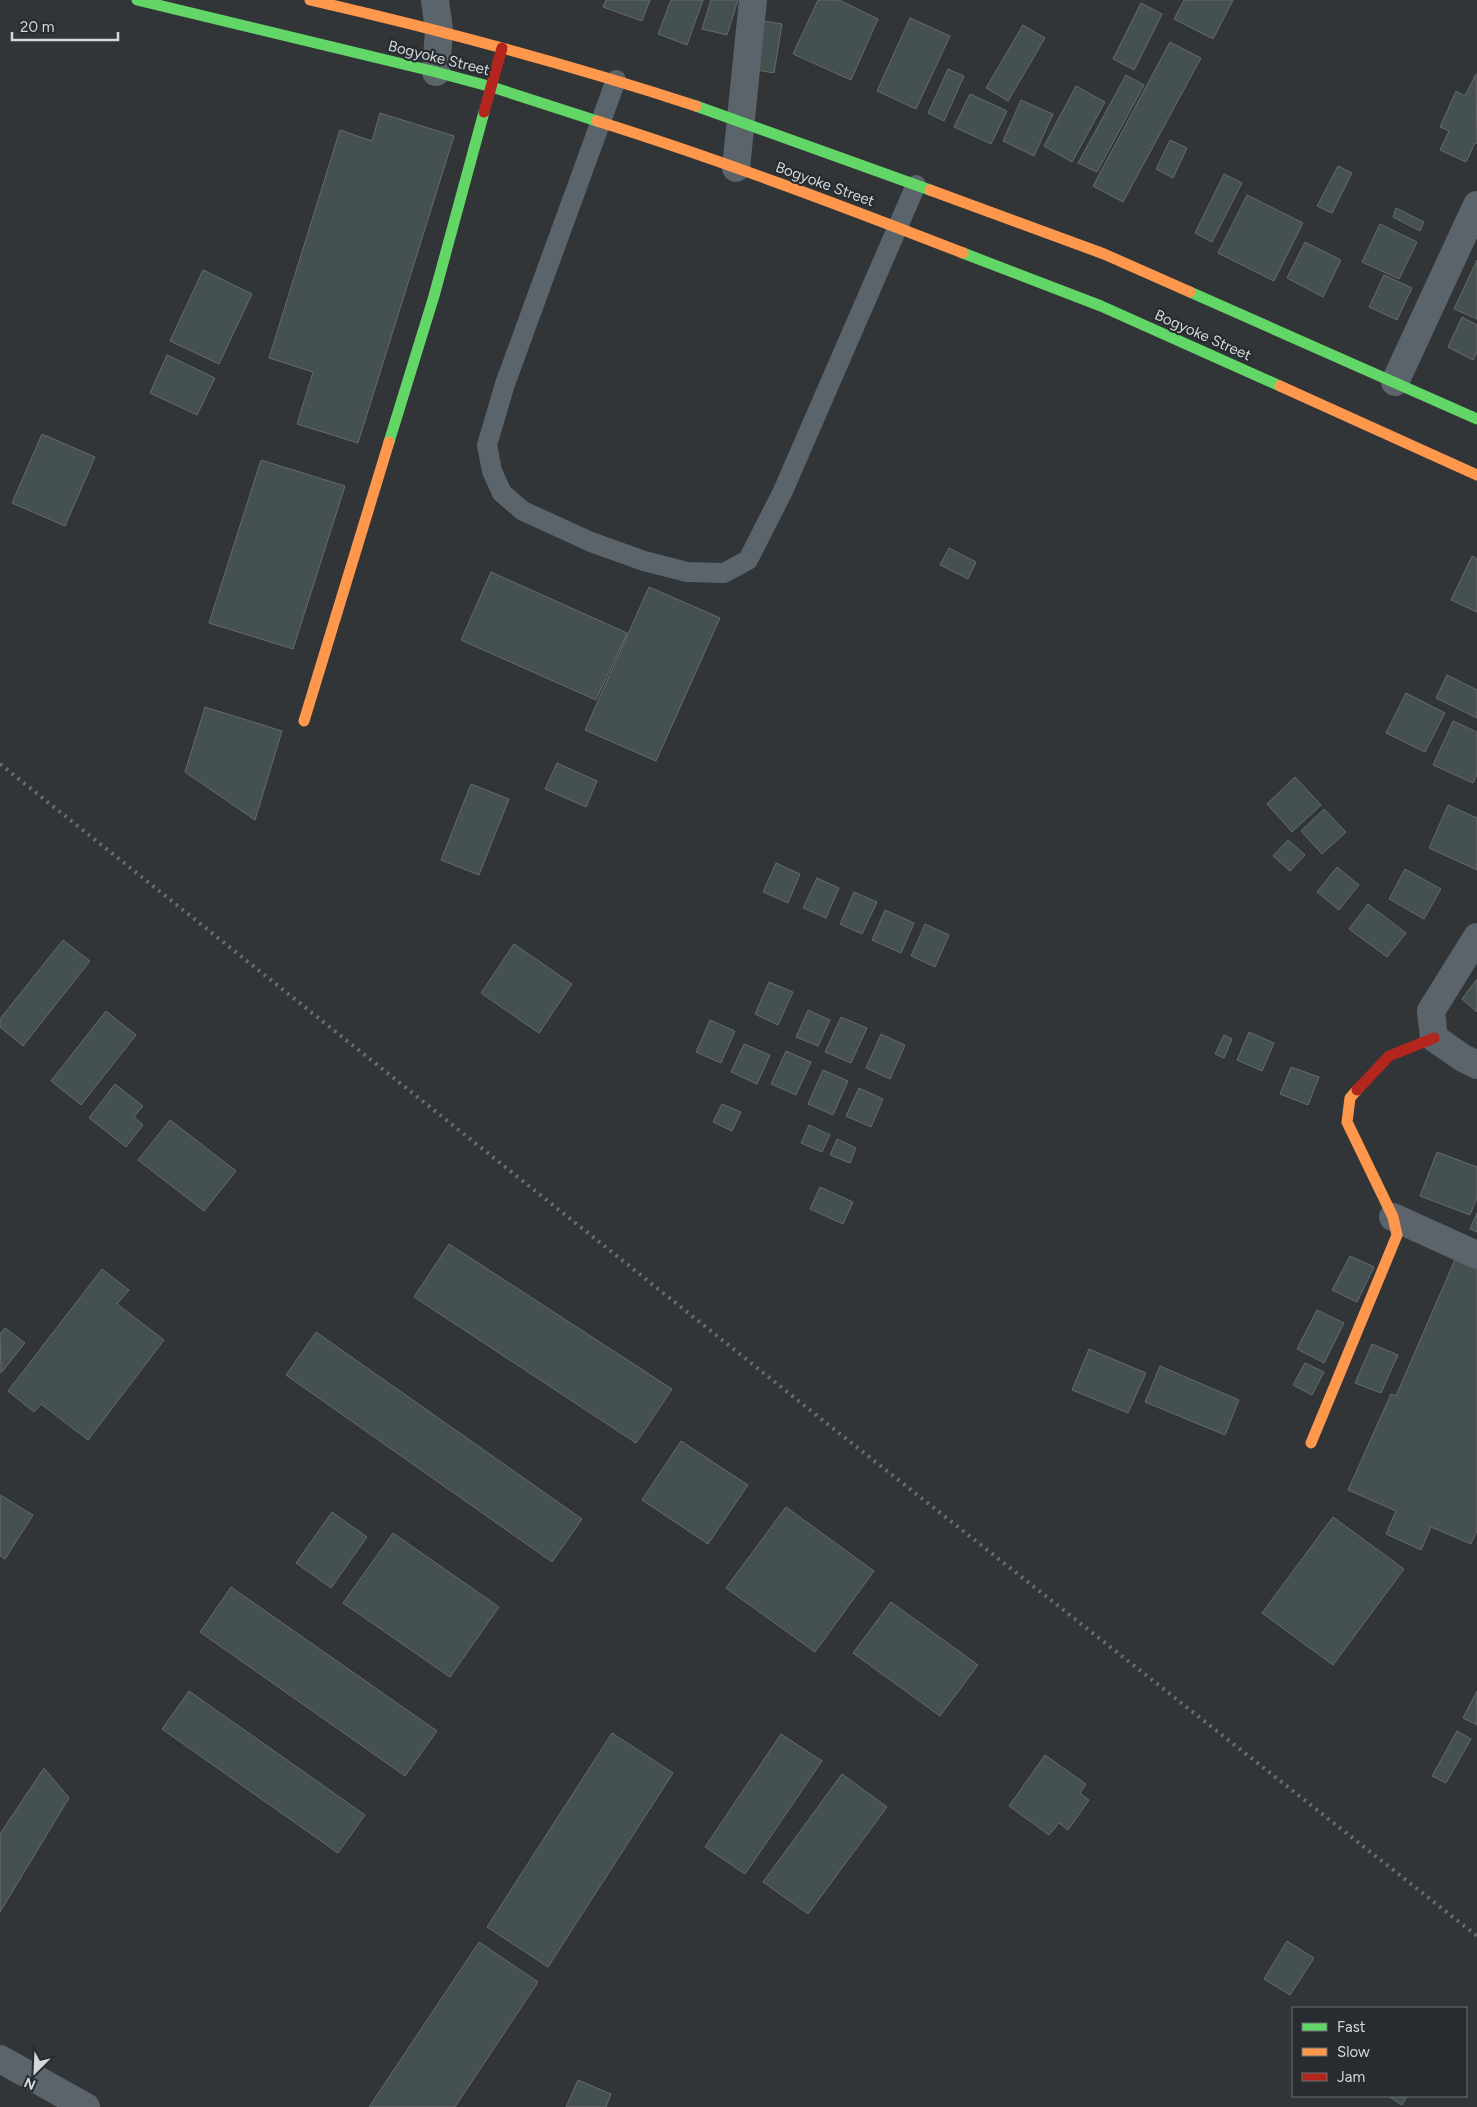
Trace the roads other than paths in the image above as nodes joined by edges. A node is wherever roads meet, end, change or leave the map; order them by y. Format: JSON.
{"nodes":[{"id":1,"x":137,"y":0,"type":"edge"},
{"id":2,"x":310,"y":0,"type":"edge"},
{"id":3,"x":435,"y":0,"type":"edge"},
{"id":4,"x":753,"y":0,"type":"edge"},
{"id":5,"x":439,"y":30,"type":"junction"},
{"id":6,"x":502,"y":48,"type":"junction"},
{"id":7,"x":436,"y":72,"type":"junction"},
{"id":8,"x":616,"y":80,"type":"junction"},
{"id":9,"x":492,"y":87,"type":"junction"},
{"id":10,"x":741,"y":121,"type":"junction"},
{"id":11,"x":600,"y":122,"type":"junction"},
{"id":12,"x":736,"y":168,"type":"junction"},
{"id":13,"x":916,"y":185,"type":"junction"},
{"id":14,"x":1477,"y":205,"type":"edge"},
{"id":15,"x":897,"y":226,"type":"junction"},
{"id":16,"x":1395,"y":382,"type":"junction"},
{"id":17,"x":1477,"y":419,"type":"edge"},
{"id":18,"x":1477,"y":475,"type":"edge"},
{"id":19,"x":304,"y":721,"type":"dead end"},
{"id":20,"x":1477,"y":937,"type":"edge"},
{"id":21,"x":1434,"y":1038,"type":"junction"},
{"id":22,"x":1477,"y":1065,"type":"edge"},
{"id":23,"x":1393,"y":1217,"type":"junction"},
{"id":24,"x":1477,"y":1255,"type":"edge"},
{"id":25,"x":1311,"y":1443,"type":"dead end"},
{"id":26,"x":0,"y":2059,"type":"edge"},
{"id":27,"x":86,"y":2107,"type":"edge"}],
"edges":[{"from":1,"to":7,"type":"main road","name":"Bogyoke Street"},
{"from":2,"to":5,"type":"main road","name":"Bogyoke Street"},
{"from":3,"to":5,"type":"street"},
{"from":4,"to":10,"type":"street"},
{"from":5,"to":6,"type":"main road","name":"Bogyoke Street"},
{"from":5,"to":7,"type":"street"},
{"from":6,"to":8,"type":"main road","name":"Bogyoke Street"},
{"from":6,"to":9,"type":"main road"},
{"from":7,"to":9,"type":"main road","name":"Bogyoke Street"},
{"from":8,"to":10,"type":"main road","name":"Bogyoke Street"},
{"from":8,"to":11,"type":"lane"},
{"from":9,"to":11,"type":"main road","name":"Bogyoke Street"},
{"from":9,"to":19,"type":"main road"},
{"from":10,"to":12,"type":"street"},
{"from":10,"to":13,"type":"main road","name":"Bogyoke Street"},
{"from":11,"to":12,"type":"main road","name":"Bogyoke Street"},
{"from":11,"to":15,"type":"lane"},
{"from":12,"to":15,"type":"main road","name":"Bogyoke Street"},
{"from":13,"to":15,"type":"lane"},
{"from":13,"to":16,"type":"main road","name":"Bogyoke Street"},
{"from":14,"to":16,"type":"street"},
{"from":15,"to":18,"type":"main road","name":"Bogyoke Street"},
{"from":16,"to":17,"type":"main road","name":"Bogyoke Street"},
{"from":20,"to":21,"type":"street"},
{"from":21,"to":22,"type":"street"},
{"from":21,"to":23,"type":"main road"},
{"from":23,"to":24,"type":"street"},
{"from":23,"to":25,"type":"main road"},
{"from":26,"to":27,"type":"street"}]}
